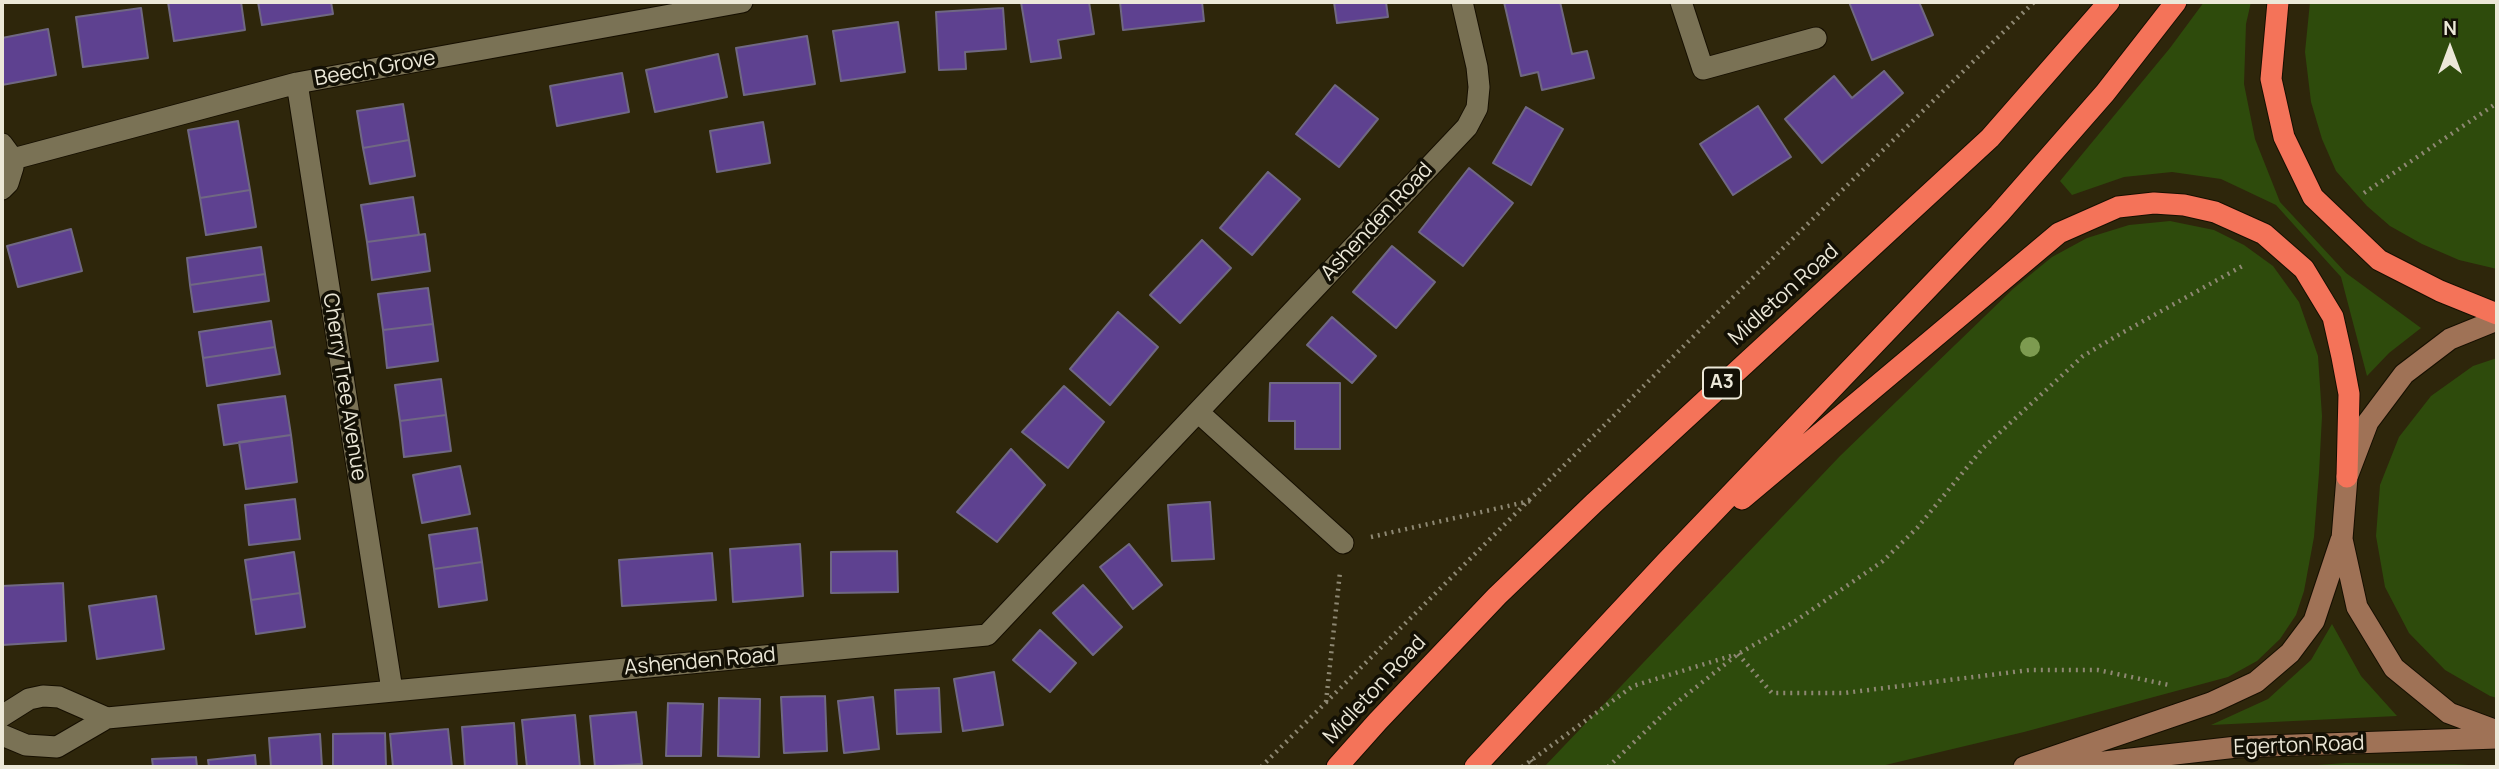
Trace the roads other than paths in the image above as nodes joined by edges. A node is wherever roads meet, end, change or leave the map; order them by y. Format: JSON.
{"nodes":[{"id":1,"x":742,"y":2,"type":"edge"},
{"id":2,"x":1462,"y":2,"type":"edge"},
{"id":3,"x":1681,"y":2,"type":"edge"},
{"id":4,"x":2109,"y":2,"type":"edge"},
{"id":5,"x":2176,"y":2,"type":"edge"},
{"id":6,"x":2278,"y":2,"type":"edge"},
{"id":7,"x":1816,"y":38,"type":"dead end"},
{"id":8,"x":297,"y":83,"type":"junction"},
{"id":9,"x":7,"y":152,"type":"edge"},
{"id":10,"x":2,"y":189,"type":"edge"},
{"id":11,"x":2497,"y":314,"type":"edge"},
{"id":12,"x":2497,"y":320,"type":"edge"},
{"id":13,"x":1198,"y":412,"type":"junction"},
{"id":14,"x":2347,"y":477,"type":"junction"},
{"id":15,"x":2342,"y":539,"type":"junction"},
{"id":16,"x":1343,"y":543,"type":"road end"},
{"id":17,"x":1666,"y":562,"type":"junction"},
{"id":18,"x":391,"y":690,"type":"junction"},
{"id":19,"x":2,"y":716,"type":"edge"},
{"id":20,"x":107,"y":718,"type":"junction"},
{"id":21,"x":2497,"y":731,"type":"edge"},
{"id":22,"x":2,"y":735,"type":"edge"},
{"id":23,"x":2497,"y":738,"type":"edge"},
{"id":24,"x":1337,"y":767,"type":"edge"},
{"id":25,"x":1475,"y":767,"type":"edge"},
{"id":26,"x":2024,"y":767,"type":"edge"},
{"id":27,"x":2060,"y":767,"type":"edge"}],
"edges":[{"from":1,"to":8,"type":"street","name":"Beech Grove"},
{"from":2,"to":13,"type":"street","name":"Ashenden Road"},
{"from":3,"to":7,"type":"street"},
{"from":4,"to":24,"type":"highway","name":"Midleton Road","number":"A3"},
{"from":5,"to":17,"type":"highway"},
{"from":6,"to":11,"type":"highway"},
{"from":8,"to":9,"type":"street","name":"Beech Grove"},
{"from":8,"to":18,"type":"street","name":"Cherry Tree Avenue"},
{"from":9,"to":10,"type":"street","name":"Beech Grove"},
{"from":12,"to":14,"type":"street"},
{"from":13,"to":16,"type":"street"},
{"from":13,"to":18,"type":"street","name":"Ashenden Road"},
{"from":14,"to":15,"type":"street"},
{"from":14,"to":17,"type":"highway"},
{"from":15,"to":21,"type":"street"},
{"from":15,"to":26,"type":"street"},
{"from":17,"to":25,"type":"highway"},
{"from":18,"to":20,"type":"street","name":"Ashenden Road"},
{"from":19,"to":20,"type":"street","name":"Ashenden Road"},
{"from":20,"to":22,"type":"street","name":"Ashenden Road"},
{"from":23,"to":27,"type":"street","name":"Egerton Road"}]}
